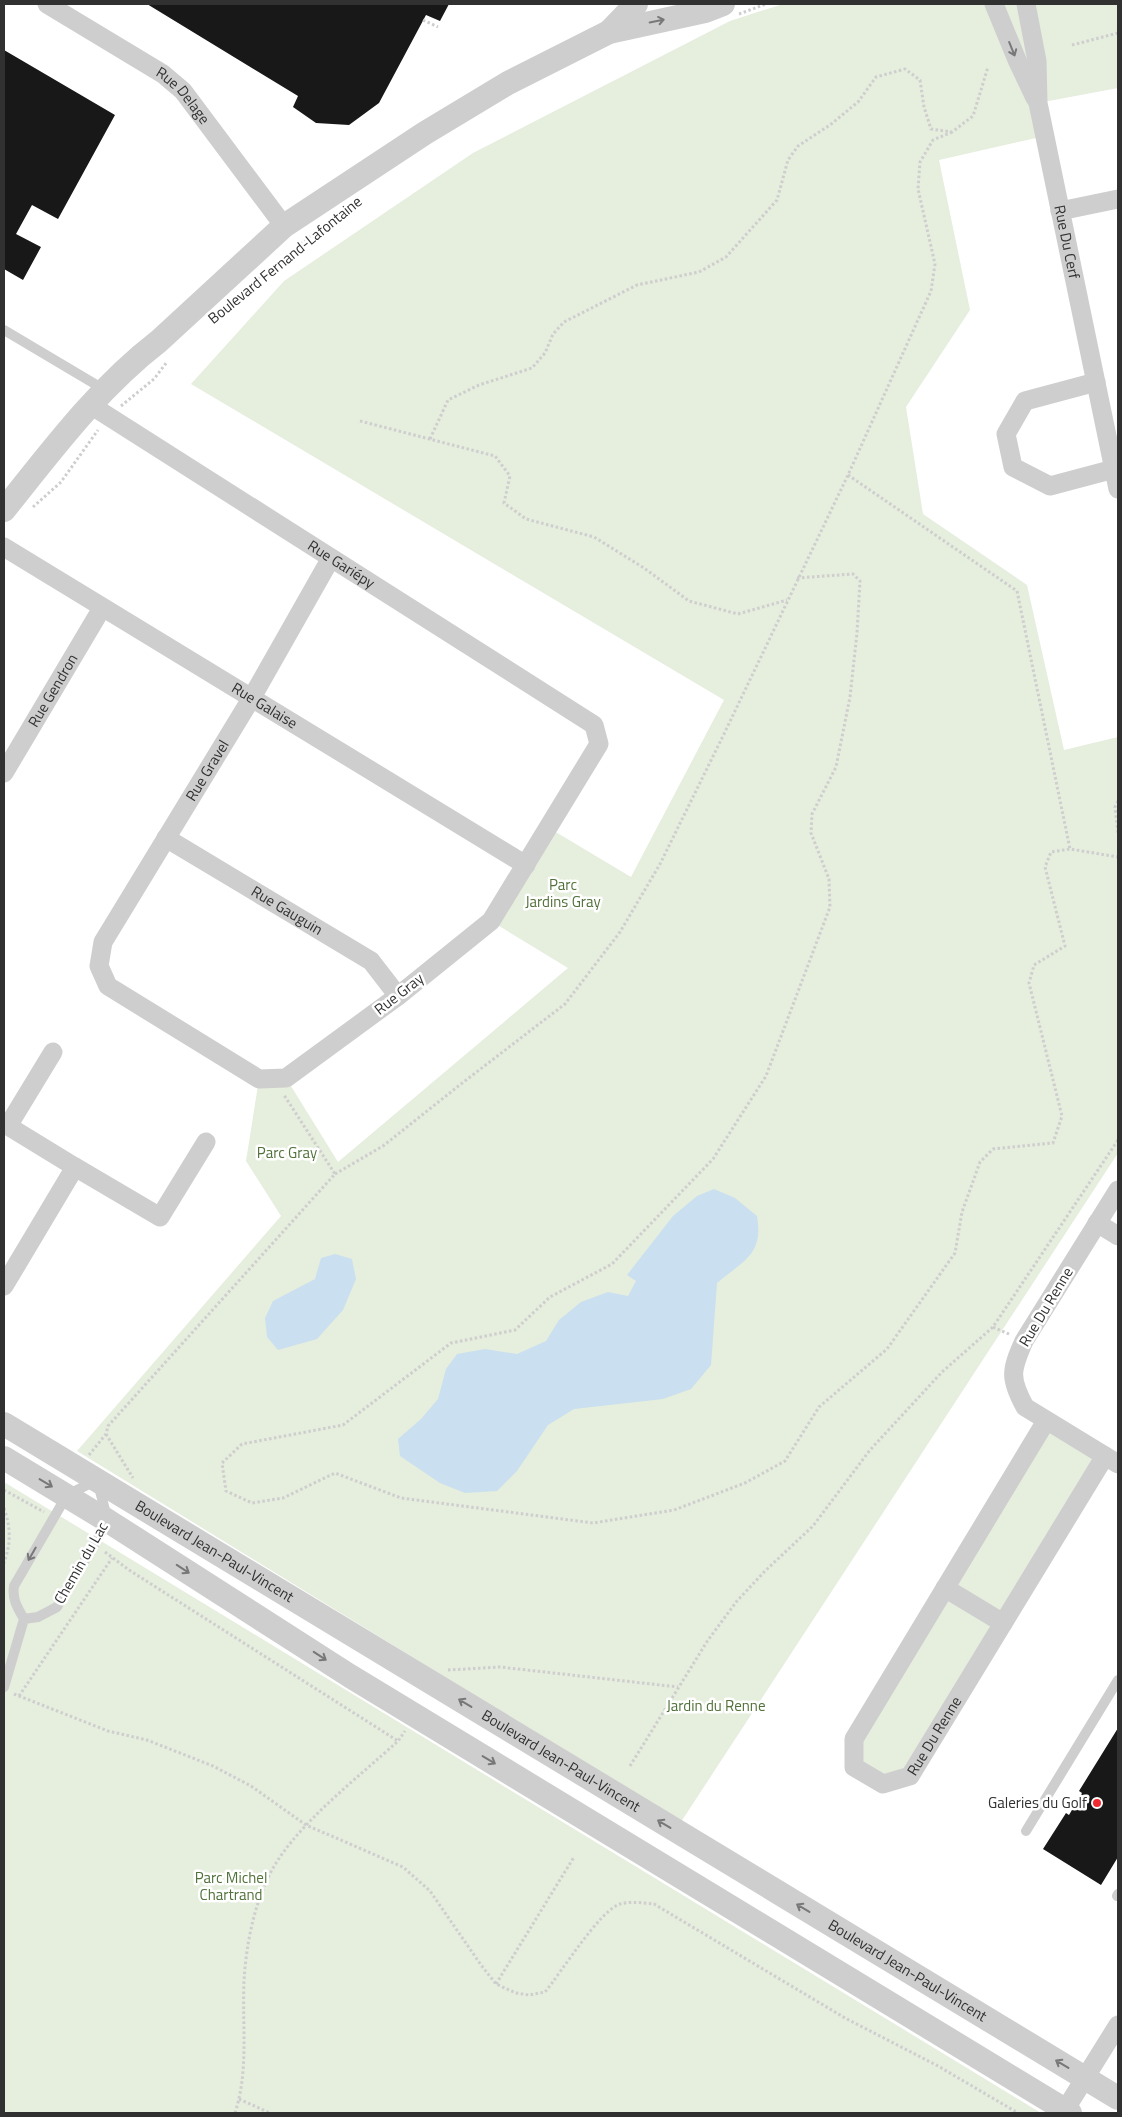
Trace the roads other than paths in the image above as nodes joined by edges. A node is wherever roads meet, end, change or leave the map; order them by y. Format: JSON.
{"nodes":[{"id":1,"x":47,"y":4,"type":"edge"},
{"id":2,"x":636,"y":4,"type":"edge"},
{"id":3,"x":994,"y":4,"type":"edge"},
{"id":4,"x":1026,"y":4,"type":"edge"},
{"id":5,"x":728,"y":10,"type":"edge"},
{"id":6,"x":610,"y":32,"type":"junction"},
{"id":7,"x":1038,"y":104,"type":"junction"},
{"id":8,"x":1118,"y":199,"type":"edge"},
{"id":9,"x":1060,"y":211,"type":"junction"},
{"id":10,"x":284,"y":226,"type":"junction"},
{"id":11,"x":4,"y":330,"type":"edge"},
{"id":12,"x":1096,"y":382,"type":"junction"},
{"id":13,"x":100,"y":403,"type":"junction"},
{"id":14,"x":1114,"y":469,"type":"junction"},
{"id":15,"x":1118,"y":489,"type":"edge"},
{"id":16,"x":15,"y":512,"type":"edge"},
{"id":17,"x":4,"y":547,"type":"edge"},
{"id":18,"x":331,"y":558,"type":"junction"},
{"id":19,"x":102,"y":608,"type":"junction"},
{"id":20,"x":251,"y":699,"type":"junction"},
{"id":21,"x":594,"y":725,"type":"joint"},
{"id":22,"x":4,"y":773,"type":"edge"},
{"id":23,"x":166,"y":838,"type":"junction"},
{"id":24,"x":526,"y":865,"type":"junction"},
{"id":25,"x":398,"y":996,"type":"junction"},
{"id":26,"x":52,"y":1052,"type":"dead end"},
{"id":27,"x":274,"y":1080,"type":"joint"},
{"id":28,"x":206,"y":1142,"type":"dead end"},
{"id":29,"x":75,"y":1168,"type":"junction"},
{"id":30,"x":1118,"y":1190,"type":"edge"},
{"id":31,"x":1097,"y":1223,"type":"junction"},
{"id":32,"x":1118,"y":1236,"type":"edge"},
{"id":33,"x":4,"y":1286,"type":"edge"},
{"id":34,"x":1046,"y":1420,"type":"junction"},
{"id":35,"x":4,"y":1424,"type":"edge"},
{"id":36,"x":4,"y":1458,"type":"edge"},
{"id":37,"x":1112,"y":1460,"type":"edge"},
{"id":38,"x":96,"y":1480,"type":"junction"},
{"id":39,"x":62,"y":1503,"type":"junction"},
{"id":40,"x":104,"y":1528,"type":"junction"},
{"id":41,"x":945,"y":1588,"type":"junction"},
{"id":42,"x":24,"y":1619,"type":"junction"},
{"id":43,"x":1003,"y":1623,"type":"junction"},
{"id":44,"x":1118,"y":1680,"type":"edge"},
{"id":45,"x":8,"y":1690,"type":"edge"},
{"id":46,"x":1026,"y":1831,"type":"dead end"},
{"id":47,"x":1118,"y":2025,"type":"edge"},
{"id":48,"x":1085,"y":2078,"type":"junction"},
{"id":49,"x":1118,"y":2098,"type":"edge"},
{"id":50,"x":1068,"y":2112,"type":"edge"}],
"edges":[{"from":1,"to":10,"type":"street","name":"Rue Delage"},
{"from":2,"to":6,"type":"street","name":"Boulevard Fernand-Lafontaine"},
{"from":3,"to":7,"type":"street","name":"Rue Du Cerf","one_way":true},
{"from":4,"to":7,"type":"street","name":"Rue Du Cerf"},
{"from":6,"to":5,"type":"street","name":"Boulevard Fernand-Lafontaine","one_way":true},
{"from":6,"to":10,"type":"street","name":"Boulevard Fernand-Lafontaine"},
{"from":7,"to":9,"type":"street","name":"Rue Du Cerf"},
{"from":8,"to":9,"type":"street"},
{"from":9,"to":12,"type":"street","name":"Rue Du Cerf"},
{"from":10,"to":13,"type":"street","name":"Boulevard Fernand-Lafontaine"},
{"from":11,"to":13,"type":"lane"},
{"from":12,"to":14,"type":"street","name":"Rue Du Cerf"},
{"from":12,"to":14,"type":"street"},
{"from":13,"to":16,"type":"street","name":"Boulevard Fernand-Lafontaine"},
{"from":13,"to":18,"type":"street","name":"Rue Gariépy"},
{"from":14,"to":15,"type":"street","name":"Rue Du Cerf"},
{"from":17,"to":19,"type":"street","name":"Rue Galaise"},
{"from":18,"to":20,"type":"street","name":"Rue Gravel"},
{"from":18,"to":21,"type":"street","name":"Rue Gariépy"},
{"from":19,"to":20,"type":"street","name":"Rue Galaise"},
{"from":19,"to":22,"type":"street","name":"Rue Gendron"},
{"from":20,"to":23,"type":"street","name":"Rue Gravel"},
{"from":20,"to":24,"type":"street","name":"Rue Galaise"},
{"from":21,"to":24,"type":"street","name":"Rue Gray"},
{"from":23,"to":25,"type":"street","name":"Rue Gauguin"},
{"from":23,"to":27,"type":"street","name":"Rue Gravel"},
{"from":24,"to":25,"type":"street","name":"Rue Gray"},
{"from":25,"to":27,"type":"street","name":"Rue Gray"},
{"from":26,"to":29,"type":"street"},
{"from":28,"to":29,"type":"street"},
{"from":29,"to":33,"type":"street"},
{"from":30,"to":31,"type":"street","name":"Rue Du Renne"},
{"from":31,"to":32,"type":"street"},
{"from":31,"to":34,"type":"street","name":"Rue Du Renne"},
{"from":34,"to":37,"type":"street","name":"Rue Du Renne"},
{"from":34,"to":41,"type":"street","name":"Rue Du Renne"},
{"from":35,"to":38,"type":"street","name":"Boulevard Jean-Paul-Vincent"},
{"from":36,"to":39,"type":"street","name":"Boulevard Jean-Paul-Vincent","one_way":true},
{"from":37,"to":43,"type":"street","name":"Rue Du Renne"},
{"from":38,"to":39,"type":"lane"},
{"from":38,"to":40,"type":"lane","name":"Chemin du Lac"},
{"from":48,"to":38,"type":"street","name":"Boulevard Jean-Paul-Vincent","one_way":true},
{"from":39,"to":40,"type":"street","name":"Boulevard Jean-Paul-Vincent"},
{"from":39,"to":42,"type":"lane","one_way":true},
{"from":40,"to":42,"type":"lane","name":"Chemin du Lac"},
{"from":40,"to":50,"type":"street","name":"Boulevard Jean-Paul-Vincent","one_way":true},
{"from":41,"to":43,"type":"street"},
{"from":41,"to":43,"type":"street","name":"Rue Du Renne"},
{"from":42,"to":45,"type":"lane"},
{"from":44,"to":46,"type":"lane"},
{"from":47,"to":48,"type":"street"},
{"from":48,"to":49,"type":"street","name":"Boulevard Jean-Paul-Vincent"},
{"from":48,"to":50,"type":"street"}]}
